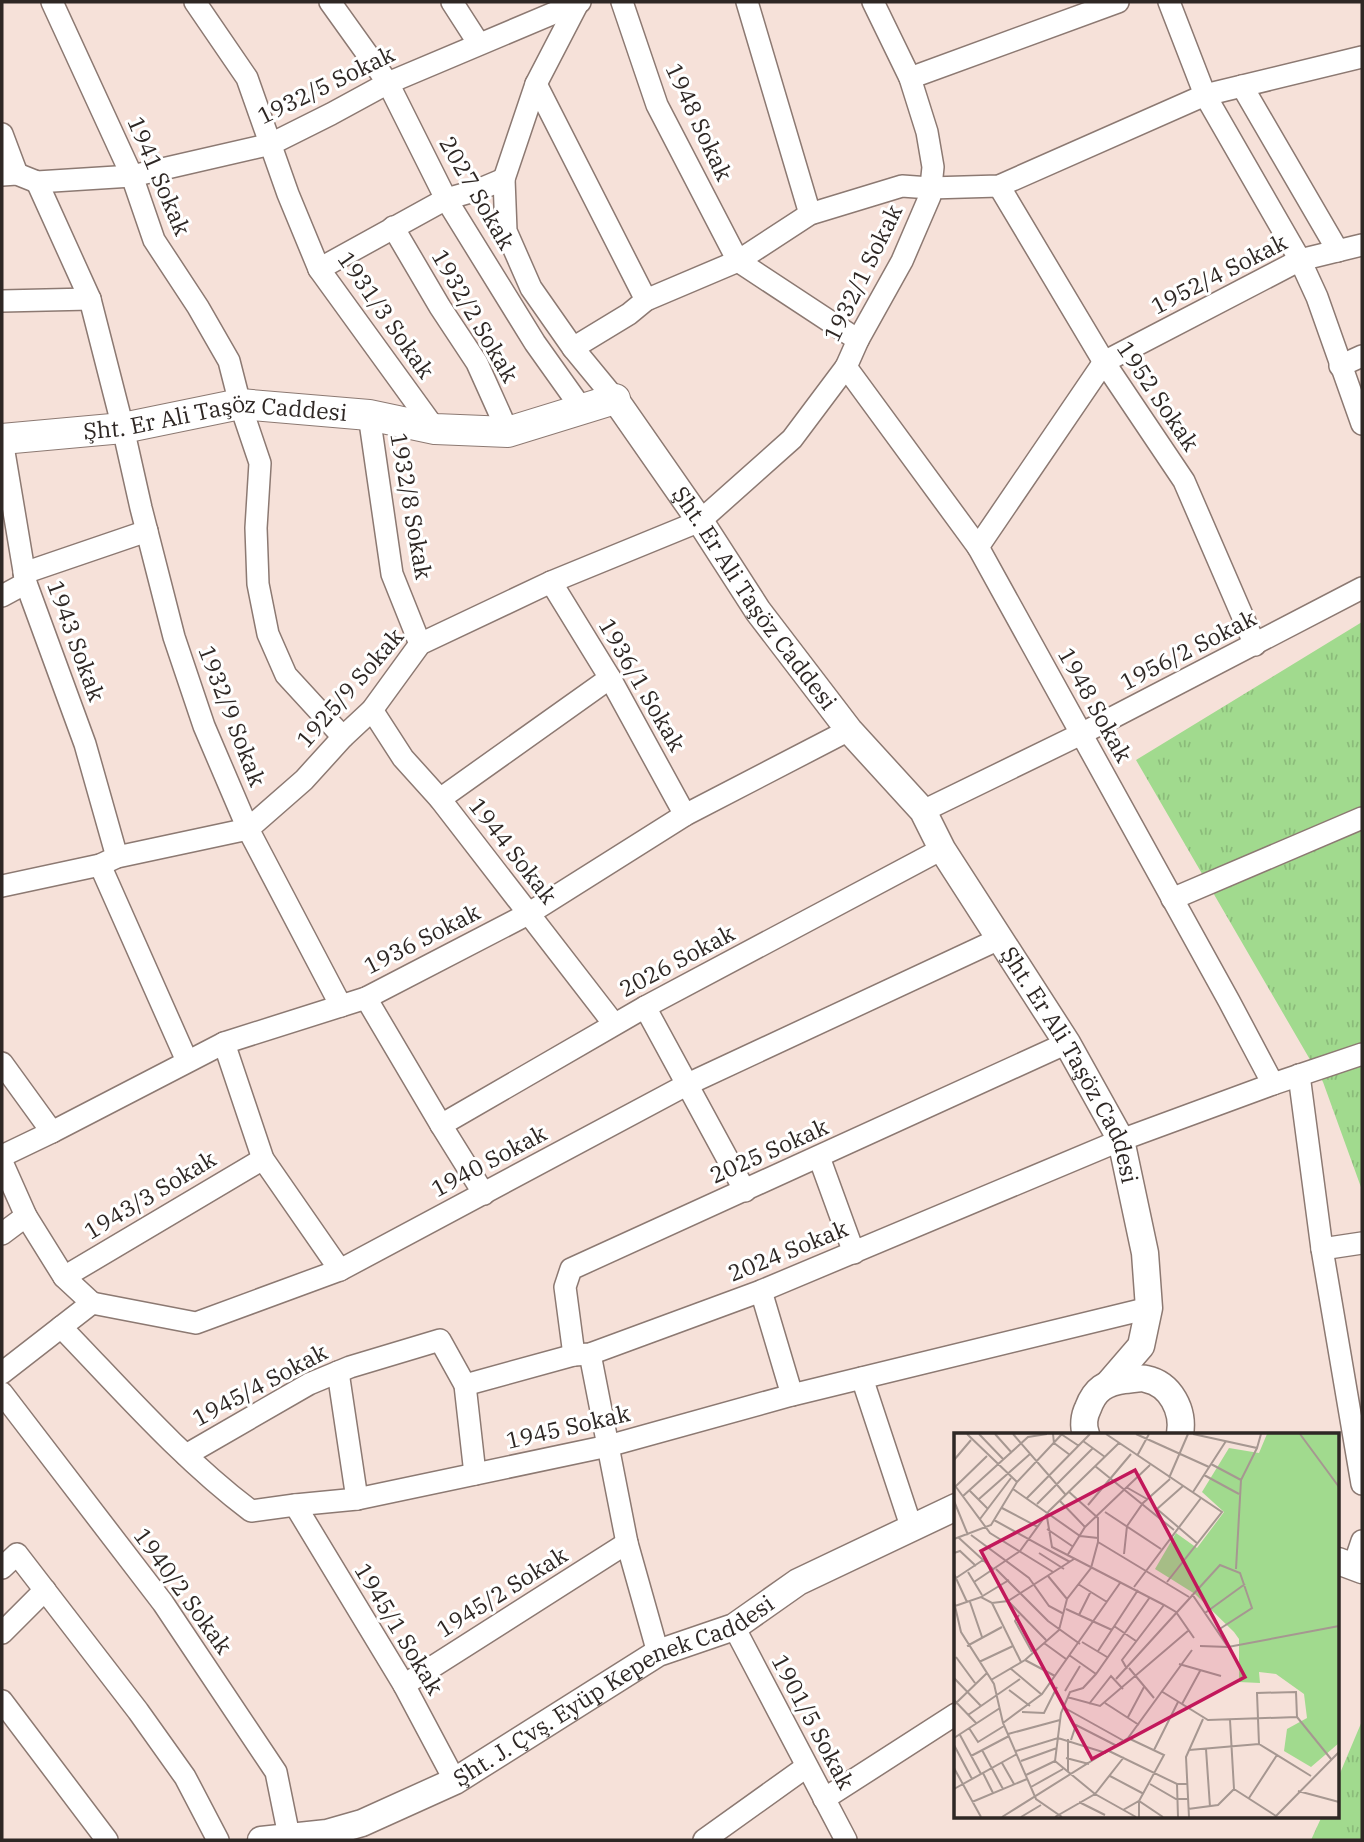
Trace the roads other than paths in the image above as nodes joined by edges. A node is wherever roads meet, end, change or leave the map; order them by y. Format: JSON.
{"nodes":[{"id":1,"x":52,"y":2,"type":"edge"},
{"id":2,"x":195,"y":2,"type":"edge"},
{"id":3,"x":330,"y":2,"type":"edge"},
{"id":4,"x":452,"y":2,"type":"edge"},
{"id":5,"x":622,"y":2,"type":"edge"},
{"id":6,"x":747,"y":2,"type":"edge"},
{"id":7,"x":873,"y":2,"type":"edge"},
{"id":8,"x":1118,"y":2,"type":"edge"},
{"id":9,"x":1169,"y":2,"type":"edge"},
{"id":10,"x":579,"y":3,"type":"edge"},
{"id":11,"x":480,"y":44,"type":"junction"},
{"id":12,"x":1362,"y":57,"type":"edge"},
{"id":13,"x":910,"y":78,"type":"junction"},
{"id":14,"x":388,"y":83,"type":"junction"},
{"id":15,"x":536,"y":84,"type":"junction"},
{"id":16,"x":1242,"y":86,"type":"junction"},
{"id":17,"x":1205,"y":95,"type":"junction"},
{"id":18,"x":2,"y":134,"type":"edge"},
{"id":19,"x":271,"y":144,"type":"junction"},
{"id":20,"x":132,"y":176,"type":"junction"},
{"id":21,"x":18,"y":177,"type":"edge"},
{"id":22,"x":504,"y":179,"type":"junction"},
{"id":23,"x":999,"y":186,"type":"junction"},
{"id":24,"x":930,"y":188,"type":"junction"},
{"id":25,"x":446,"y":199,"type":"junction"},
{"id":26,"x":810,"y":214,"type":"junction"},
{"id":27,"x":393,"y":227,"type":"junction"},
{"id":28,"x":1362,"y":245,"type":"edge"},
{"id":29,"x":1338,"y":251,"type":"junction"},
{"id":30,"x":1300,"y":260,"type":"junction"},
{"id":31,"x":738,"y":261,"type":"junction"},
{"id":32,"x":319,"y":269,"type":"junction"},
{"id":33,"x":90,"y":299,"type":"junction"},
{"id":34,"x":646,"y":300,"type":"junction"},
{"id":35,"x":2,"y":302,"type":"edge"},
{"id":36,"x":858,"y":340,"type":"junction"},
{"id":37,"x":573,"y":348,"type":"junction"},
{"id":38,"x":1362,"y":356,"type":"edge"},
{"id":39,"x":1104,"y":362,"type":"junction"},
{"id":40,"x":1340,"y":366,"type":"junction"},
{"id":41,"x":846,"y":367,"type":"junction"},
{"id":42,"x":615,"y":399,"type":"junction"},
{"id":43,"x":240,"y":404,"type":"junction"},
{"id":44,"x":582,"y":409,"type":"junction"},
{"id":45,"x":369,"y":415,"type":"junction"},
{"id":46,"x":1362,"y":424,"type":"edge"},
{"id":47,"x":123,"y":428,"type":"junction"},
{"id":48,"x":435,"y":429,"type":"junction"},
{"id":49,"x":508,"y":432,"type":"junction"},
{"id":50,"x":2,"y":440,"type":"edge"},
{"id":51,"x":700,"y":521,"type":"junction"},
{"id":52,"x":147,"y":531,"type":"junction"},
{"id":53,"x":978,"y":547,"type":"junction"},
{"id":54,"x":25,"y":578,"type":"junction"},
{"id":55,"x":551,"y":582,"type":"junction"},
{"id":56,"x":1362,"y":588,"type":"edge"},
{"id":57,"x":2,"y":596,"type":"edge"},
{"id":58,"x":420,"y":644,"type":"junction"},
{"id":59,"x":1255,"y":645,"type":"junction"},
{"id":60,"x":610,"y":678,"type":"junction"},
{"id":61,"x":372,"y":710,"type":"junction"},
{"id":62,"x":849,"y":730,"type":"junction"},
{"id":63,"x":1081,"y":734,"type":"junction"},
{"id":64,"x":343,"y":737,"type":"junction"},
{"id":65,"x":440,"y":799,"type":"junction"},
{"id":66,"x":923,"y":811,"type":"junction"},
{"id":67,"x":685,"y":815,"type":"junction"},
{"id":68,"x":1362,"y":818,"type":"edge"},
{"id":69,"x":248,"y":828,"type":"junction"},
{"id":70,"x":942,"y":849,"type":"junction"},
{"id":71,"x":108,"y":861,"type":"junction"},
{"id":72,"x":2,"y":886,"type":"edge"},
{"id":73,"x":1172,"y":899,"type":"junction"},
{"id":74,"x":528,"y":914,"type":"junction"},
{"id":75,"x":999,"y":939,"type":"junction"},
{"id":76,"x":366,"y":998,"type":"junction"},
{"id":77,"x":341,"y":1006,"type":"junction"},
{"id":78,"x":645,"y":1007,"type":"junction"},
{"id":79,"x":614,"y":1024,"type":"junction"},
{"id":80,"x":224,"y":1043,"type":"junction"},
{"id":81,"x":1067,"y":1044,"type":"junction"},
{"id":82,"x":1362,"y":1054,"type":"edge"},
{"id":83,"x":187,"y":1061,"type":"junction"},
{"id":84,"x":2,"y":1063,"type":"edge"},
{"id":85,"x":1299,"y":1075,"type":"junction"},
{"id":86,"x":688,"y":1084,"type":"junction"},
{"id":87,"x":1273,"y":1084,"type":"junction"},
{"id":88,"x":441,"y":1125,"type":"junction"},
{"id":89,"x":52,"y":1132,"type":"junction"},
{"id":90,"x":1121,"y":1140,"type":"junction"},
{"id":91,"x":2,"y":1156,"type":"edge"},
{"id":92,"x":819,"y":1157,"type":"junction"},
{"id":93,"x":263,"y":1159,"type":"junction"},
{"id":94,"x":2,"y":1163,"type":"edge"},
{"id":95,"x":745,"y":1191,"type":"junction"},
{"id":96,"x":484,"y":1194,"type":"junction"},
{"id":97,"x":26,"y":1216,"type":"junction"},
{"id":98,"x":2,"y":1234,"type":"edge"},
{"id":99,"x":1362,"y":1243,"type":"edge"},
{"id":100,"x":1322,"y":1249,"type":"junction"},
{"id":101,"x":854,"y":1253,"type":"junction"},
{"id":102,"x":340,"y":1270,"type":"junction"},
{"id":103,"x":64,"y":1277,"type":"junction"},
{"id":104,"x":761,"y":1291,"type":"junction"},
{"id":105,"x":92,"y":1303,"type":"junction"},
{"id":106,"x":1149,"y":1308,"type":"junction"},
{"id":107,"x":61,"y":1327,"type":"junction"},
{"id":108,"x":1141,"y":1346,"type":"junction"},
{"id":109,"x":582,"y":1354,"type":"junction"},
{"id":110,"x":338,"y":1372,"type":"junction"},
{"id":111,"x":2,"y":1373,"type":"edge"},
{"id":112,"x":862,"y":1378,"type":"junction"},
{"id":113,"x":1110,"y":1382,"type":"junction"},
{"id":114,"x":1157,"y":1383,"type":"junction"},
{"id":115,"x":465,"y":1385,"type":"junction"},
{"id":116,"x":2,"y":1393,"type":"edge"},
{"id":117,"x":792,"y":1395,"type":"junction"},
{"id":118,"x":1357,"y":1421,"type":"edge"},
{"id":119,"x":1081,"y":1428,"type":"edge"},
{"id":120,"x":1180,"y":1433,"type":"edge"},
{"id":121,"x":608,"y":1446,"type":"junction"},
{"id":122,"x":186,"y":1455,"type":"junction"},
{"id":123,"x":475,"y":1474,"type":"junction"},
{"id":124,"x":1362,"y":1484,"type":"edge"},
{"id":125,"x":357,"y":1499,"type":"junction"},
{"id":126,"x":295,"y":1505,"type":"junction"},
{"id":127,"x":954,"y":1508,"type":"edge"},
{"id":128,"x":912,"y":1529,"type":"junction"},
{"id":129,"x":1362,"y":1541,"type":"edge"},
{"id":130,"x":628,"y":1543,"type":"junction"},
{"id":131,"x":1351,"y":1566,"type":"edge"},
{"id":132,"x":2,"y":1568,"type":"edge"},
{"id":133,"x":45,"y":1590,"type":"junction"},
{"id":134,"x":734,"y":1628,"type":"junction"},
{"id":135,"x":2,"y":1633,"type":"edge"},
{"id":136,"x":658,"y":1653,"type":"junction"},
{"id":137,"x":404,"y":1685,"type":"junction"},
{"id":138,"x":2,"y":1701,"type":"edge"},
{"id":139,"x":954,"y":1715,"type":"edge"},
{"id":140,"x":806,"y":1767,"type":"junction"},
{"id":141,"x":455,"y":1781,"type":"junction"},
{"id":142,"x":824,"y":1799,"type":"junction"},
{"id":143,"x":289,"y":1836,"type":"junction"},
{"id":144,"x":330,"y":1837,"type":"edge"},
{"id":145,"x":107,"y":1840,"type":"edge"},
{"id":146,"x":218,"y":1840,"type":"edge"},
{"id":147,"x":261,"y":1840,"type":"edge"},
{"id":148,"x":704,"y":1840,"type":"edge"},
{"id":149,"x":846,"y":1840,"type":"edge"}],
"edges":[{"from":1,"to":20,"type":"street","name":"1941 Sokak"},
{"from":2,"to":19,"type":"street","name":"1931/3 Sokak"},
{"from":3,"to":14,"type":"street","name":"2027 Sokak"},
{"from":4,"to":11,"type":"street"},
{"from":5,"to":31,"type":"street","name":"1948 Sokak"},
{"from":6,"to":26,"type":"street"},
{"from":7,"to":13,"type":"street","name":"1932/1 Sokak"},
{"from":8,"to":13,"type":"street"},
{"from":9,"to":17,"type":"street"},
{"from":10,"to":11,"type":"street","name":"1932/5 Sokak"},
{"from":10,"to":15,"type":"street"},
{"from":11,"to":14,"type":"street","name":"1932/5 Sokak"},
{"from":12,"to":16,"type":"street"},
{"from":13,"to":24,"type":"street","name":"1932/1 Sokak"},
{"from":14,"to":19,"type":"street","name":"1932/5 Sokak"},
{"from":14,"to":25,"type":"street","name":"2027 Sokak"},
{"from":15,"to":22,"type":"street"},
{"from":15,"to":34,"type":"street"},
{"from":16,"to":17,"type":"street"},
{"from":16,"to":29,"type":"street"},
{"from":17,"to":23,"type":"street"},
{"from":17,"to":30,"type":"street"},
{"from":18,"to":21,"type":"street","name":"1932/9 Sokak"},
{"from":19,"to":20,"type":"street","name":"1932/5 Sokak"},
{"from":19,"to":32,"type":"street","name":"1931/3 Sokak"},
{"from":20,"to":21,"type":"street","name":"1932/5 Sokak"},
{"from":20,"to":43,"type":"street","name":"1941 Sokak"},
{"from":21,"to":33,"type":"street","name":"1932/9 Sokak"},
{"from":22,"to":25,"type":"street"},
{"from":22,"to":37,"type":"street"},
{"from":23,"to":24,"type":"street"},
{"from":23,"to":39,"type":"street","name":"1952 Sokak"},
{"from":24,"to":26,"type":"street"},
{"from":24,"to":36,"type":"street","name":"1932/1 Sokak"},
{"from":25,"to":27,"type":"street"},
{"from":25,"to":44,"type":"street","name":"2027 Sokak"},
{"from":26,"to":31,"type":"street"},
{"from":27,"to":32,"type":"street"},
{"from":27,"to":49,"type":"street","name":"1932/2 Sokak"},
{"from":28,"to":29,"type":"street","name":"1952/4 Sokak"},
{"from":29,"to":30,"type":"street","name":"1952/4 Sokak"},
{"from":30,"to":39,"type":"street","name":"1952/4 Sokak"},
{"from":30,"to":40,"type":"street"},
{"from":31,"to":34,"type":"street"},
{"from":31,"to":36,"type":"street"},
{"from":32,"to":48,"type":"street","name":"1931/3 Sokak"},
{"from":33,"to":35,"type":"street"},
{"from":33,"to":47,"type":"street","name":"1932/9 Sokak"},
{"from":34,"to":37,"type":"street"},
{"from":36,"to":41,"type":"street","name":"1932/1 Sokak"},
{"from":37,"to":42,"type":"street"},
{"from":38,"to":40,"type":"street"},
{"from":39,"to":53,"type":"street"},
{"from":39,"to":59,"type":"street","name":"1952 Sokak"},
{"from":40,"to":46,"type":"street"},
{"from":41,"to":51,"type":"street","name":"1932/1 Sokak"},
{"from":41,"to":53,"type":"street","name":"1948 Sokak"},
{"from":42,"to":44,"type":"main road","name":"Şht. Er Ali Taşöz Caddesi"},
{"from":42,"to":51,"type":"street","name":"Şht. Er Ali Taşöz Caddesi"},
{"from":43,"to":45,"type":"main road","name":"Şht. Er Ali Taşöz Caddesi"},
{"from":43,"to":47,"type":"main road","name":"Şht. Er Ali Taşöz Caddesi"},
{"from":43,"to":64,"type":"street"},
{"from":44,"to":49,"type":"main road","name":"Şht. Er Ali Taşöz Caddesi"},
{"from":45,"to":48,"type":"main road","name":"Şht. Er Ali Taşöz Caddesi"},
{"from":45,"to":58,"type":"street","name":"1932/8 Sokak"},
{"from":47,"to":50,"type":"main road","name":"Şht. Er Ali Taşöz Caddesi"},
{"from":47,"to":52,"type":"street","name":"1932/9 Sokak"},
{"from":48,"to":49,"type":"main road","name":"Şht. Er Ali Taşöz Caddesi"},
{"from":50,"to":54,"type":"street","name":"1943 Sokak"},
{"from":51,"to":55,"type":"street","name":"1925/9 Sokak"},
{"from":51,"to":62,"type":"street","name":"Şht. Er Ali Taşöz Caddesi"},
{"from":52,"to":54,"type":"street"},
{"from":52,"to":69,"type":"street","name":"1932/9 Sokak"},
{"from":53,"to":63,"type":"street","name":"1948 Sokak"},
{"from":54,"to":57,"type":"street"},
{"from":54,"to":71,"type":"street","name":"1943 Sokak"},
{"from":55,"to":58,"type":"street","name":"1925/9 Sokak"},
{"from":55,"to":60,"type":"street","name":"1936/1 Sokak"},
{"from":56,"to":59,"type":"street","name":"1956/2 Sokak"},
{"from":58,"to":61,"type":"street","name":"1925/9 Sokak"},
{"from":59,"to":63,"type":"street","name":"1956/2 Sokak"},
{"from":60,"to":65,"type":"street"},
{"from":60,"to":67,"type":"street","name":"1936/1 Sokak"},
{"from":61,"to":64,"type":"street","name":"1925/9 Sokak"},
{"from":61,"to":65,"type":"street","name":"1944 Sokak"},
{"from":62,"to":66,"type":"street","name":"Şht. Er Ali Taşöz Caddesi"},
{"from":62,"to":67,"type":"street","name":"1936 Sokak"},
{"from":63,"to":66,"type":"street","name":"1956/2 Sokak"},
{"from":63,"to":73,"type":"street","name":"1948 Sokak"},
{"from":64,"to":69,"type":"street","name":"1925/9 Sokak"},
{"from":65,"to":74,"type":"street","name":"1944 Sokak"},
{"from":66,"to":70,"type":"street","name":"Şht. Er Ali Taşöz Caddesi"},
{"from":67,"to":74,"type":"street","name":"1936 Sokak"},
{"from":68,"to":73,"type":"street"},
{"from":69,"to":71,"type":"street","name":"1925/9 Sokak"},
{"from":69,"to":77,"type":"street","name":"1932/9 Sokak"},
{"from":70,"to":75,"type":"street","name":"Şht. Er Ali Taşöz Caddesi"},
{"from":70,"to":78,"type":"street","name":"2026 Sokak"},
{"from":71,"to":72,"type":"street","name":"1925/9 Sokak"},
{"from":71,"to":83,"type":"street","name":"1943 Sokak"},
{"from":73,"to":87,"type":"street","name":"1948 Sokak"},
{"from":74,"to":76,"type":"street","name":"1936 Sokak"},
{"from":74,"to":79,"type":"street","name":"1944 Sokak"},
{"from":75,"to":81,"type":"street","name":"Şht. Er Ali Taşöz Caddesi"},
{"from":75,"to":86,"type":"street","name":"1940 Sokak"},
{"from":76,"to":77,"type":"street","name":"1936 Sokak"},
{"from":76,"to":88,"type":"street"},
{"from":77,"to":80,"type":"street","name":"1936 Sokak"},
{"from":78,"to":79,"type":"street","name":"2026 Sokak"},
{"from":78,"to":86,"type":"street"},
{"from":79,"to":88,"type":"street","name":"2026 Sokak"},
{"from":80,"to":83,"type":"street","name":"1936 Sokak"},
{"from":80,"to":93,"type":"street"},
{"from":81,"to":90,"type":"street","name":"Şht. Er Ali Taşöz Caddesi"},
{"from":81,"to":92,"type":"street","name":"2025 Sokak"},
{"from":82,"to":85,"type":"street","name":"2024 Sokak"},
{"from":83,"to":89,"type":"street","name":"1936 Sokak"},
{"from":84,"to":89,"type":"street"},
{"from":85,"to":87,"type":"street","name":"2024 Sokak"},
{"from":85,"to":100,"type":"street"},
{"from":86,"to":95,"type":"street"},
{"from":86,"to":96,"type":"street","name":"1940 Sokak"},
{"from":87,"to":90,"type":"street","name":"2024 Sokak"},
{"from":88,"to":96,"type":"street"},
{"from":89,"to":91,"type":"street","name":"1936 Sokak"},
{"from":90,"to":101,"type":"street","name":"2024 Sokak"},
{"from":90,"to":106,"type":"street","name":"Şht. Er Ali Taşöz Caddesi"},
{"from":92,"to":95,"type":"street","name":"2025 Sokak"},
{"from":92,"to":101,"type":"street"},
{"from":93,"to":102,"type":"street"},
{"from":93,"to":103,"type":"street","name":"1943/3 Sokak"},
{"from":94,"to":97,"type":"street"},
{"from":95,"to":109,"type":"street","name":"2025 Sokak"},
{"from":96,"to":102,"type":"street","name":"1940 Sokak"},
{"from":97,"to":98,"type":"street"},
{"from":97,"to":103,"type":"street"},
{"from":99,"to":100,"type":"street"},
{"from":100,"to":118,"type":"street"},
{"from":101,"to":104,"type":"street","name":"2024 Sokak"},
{"from":102,"to":105,"type":"street","name":"1940 Sokak"},
{"from":103,"to":105,"type":"street"},
{"from":104,"to":109,"type":"street","name":"2024 Sokak"},
{"from":104,"to":117,"type":"street"},
{"from":105,"to":107,"type":"street"},
{"from":106,"to":108,"type":"street","name":"Şht. Er Ali Taşöz Caddesi"},
{"from":106,"to":112,"type":"street","name":"1945 Sokak"},
{"from":107,"to":111,"type":"street"},
{"from":107,"to":122,"type":"street","name":"1945 Sokak"},
{"from":108,"to":113,"type":"street"},
{"from":108,"to":114,"type":"street"},
{"from":109,"to":115,"type":"street","name":"2024 Sokak"},
{"from":109,"to":121,"type":"street","name":"2025 Sokak"},
{"from":110,"to":115,"type":"street","name":"1945/4 Sokak"},
{"from":110,"to":122,"type":"street","name":"1945/4 Sokak"},
{"from":110,"to":125,"type":"street"},
{"from":112,"to":117,"type":"street","name":"1945 Sokak"},
{"from":112,"to":128,"type":"street"},
{"from":113,"to":114,"type":"street"},
{"from":113,"to":119,"type":"street"},
{"from":114,"to":120,"type":"street"},
{"from":115,"to":123,"type":"street"},
{"from":116,"to":143,"type":"street","name":"1940/2 Sokak"},
{"from":117,"to":121,"type":"street","name":"1945 Sokak"},
{"from":118,"to":124,"type":"street"},
{"from":121,"to":123,"type":"street","name":"1945 Sokak"},
{"from":121,"to":130,"type":"street","name":"2025 Sokak"},
{"from":122,"to":126,"type":"street","name":"1945 Sokak"},
{"from":123,"to":125,"type":"street","name":"1945 Sokak"},
{"from":125,"to":126,"type":"street","name":"1945 Sokak"},
{"from":126,"to":137,"type":"street","name":"1945/1 Sokak"},
{"from":127,"to":128,"type":"street","name":"Şht. J. Çvş. Eyüp Kepenek Caddesi"},
{"from":128,"to":134,"type":"street","name":"Şht. J. Çvş. Eyüp Kepenek Caddesi"},
{"from":129,"to":131,"type":"street"},
{"from":130,"to":136,"type":"street","name":"2025 Sokak"},
{"from":130,"to":137,"type":"street","name":"1945/2 Sokak"},
{"from":132,"to":133,"type":"street"},
{"from":133,"to":135,"type":"street"},
{"from":133,"to":146,"type":"street"},
{"from":134,"to":136,"type":"street","name":"Şht. J. Çvş. Eyüp Kepenek Caddesi"},
{"from":134,"to":140,"type":"street","name":"1901/5 Sokak"},
{"from":136,"to":141,"type":"street","name":"Şht. J. Çvş. Eyüp Kepenek Caddesi"},
{"from":137,"to":141,"type":"street","name":"1945/1 Sokak"},
{"from":138,"to":145,"type":"street"},
{"from":139,"to":142,"type":"street"},
{"from":140,"to":142,"type":"street","name":"1901/5 Sokak"},
{"from":140,"to":148,"type":"street"},
{"from":141,"to":144,"type":"street","name":"Şht. J. Çvş. Eyüp Kepenek Caddesi"},
{"from":142,"to":149,"type":"street","name":"1901/5 Sokak"},
{"from":143,"to":144,"type":"street","name":"Şht. J. Çvş. Eyüp Kepenek Caddesi"},
{"from":143,"to":147,"type":"street","name":"Şht. J. Çvş. Eyüp Kepenek Caddesi"}]}
